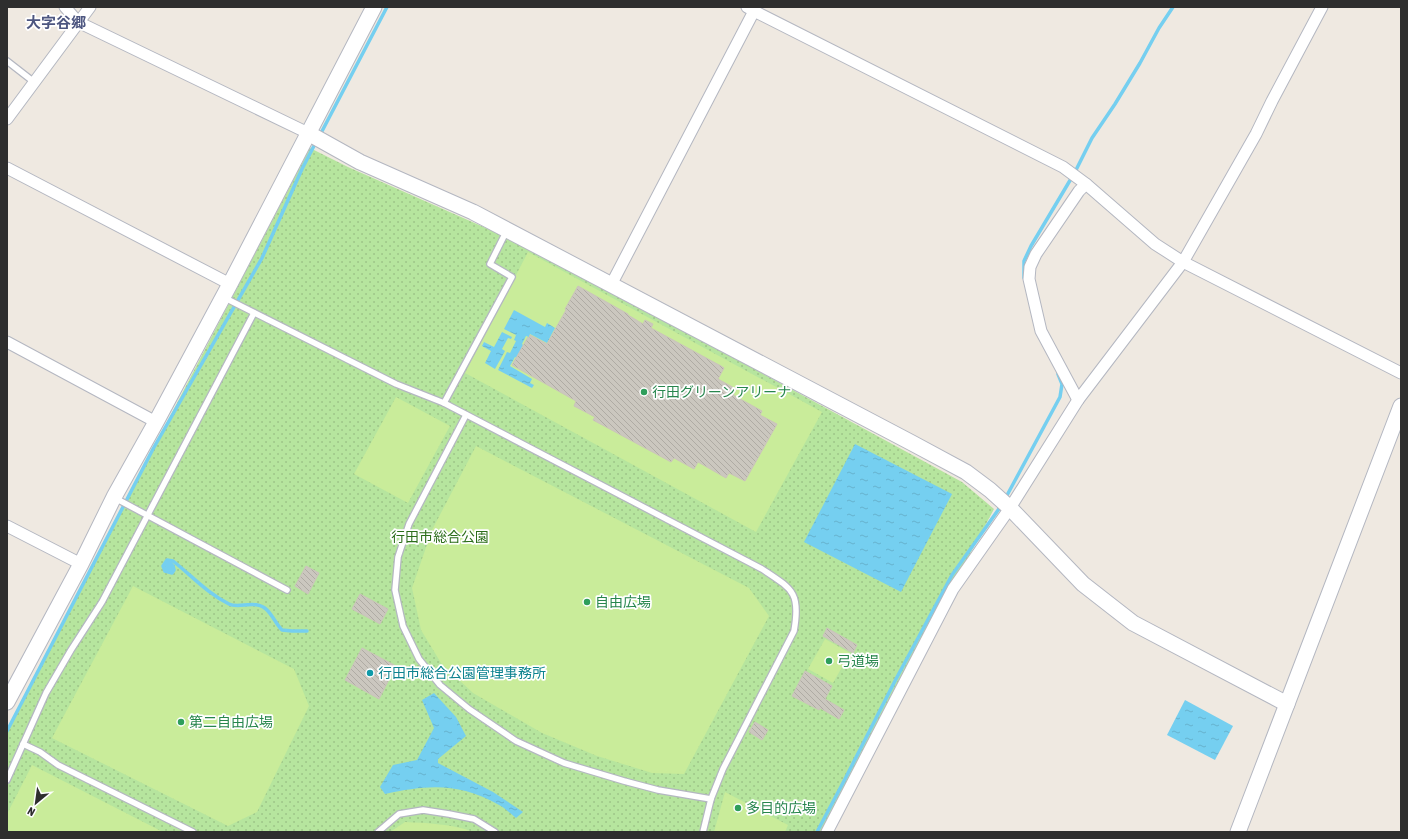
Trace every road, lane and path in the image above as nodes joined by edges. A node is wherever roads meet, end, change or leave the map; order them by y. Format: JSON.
{"nodes":[{"id":1,"x":65,"y":7,"type":"edge"},
{"id":2,"x":90,"y":7,"type":"edge"},
{"id":3,"x":374,"y":7,"type":"edge"},
{"id":4,"x":1322,"y":7,"type":"edge"},
{"id":5,"x":751,"y":9,"type":"edge"},
{"id":6,"x":78,"y":22,"type":"junction"},
{"id":7,"x":7,"y":61,"type":"edge"},
{"id":8,"x":34,"y":82,"type":"junction"},
{"id":9,"x":7,"y":119,"type":"edge"},
{"id":10,"x":308,"y":133,"type":"junction"},
{"id":11,"x":7,"y":168,"type":"edge"},
{"id":12,"x":1086,"y":184,"type":"junction"},
{"id":13,"x":507,"y":230,"type":"junction"},
{"id":14,"x":1183,"y":262,"type":"junction"},
{"id":15,"x":230,"y":284,"type":"junction"},
{"id":16,"x":611,"y":285,"type":"junction"},
{"id":17,"x":223,"y":297,"type":"junction"},
{"id":18,"x":254,"y":313,"type":"junction"},
{"id":19,"x":7,"y":342,"type":"edge"},
{"id":20,"x":1401,"y":373,"type":"edge"},
{"id":21,"x":1078,"y":400,"type":"junction"},
{"id":22,"x":444,"y":403,"type":"junction"},
{"id":23,"x":1401,"y":406,"type":"edge"},
{"id":24,"x":466,"y":415,"type":"junction"},
{"id":25,"x":156,"y":422,"type":"junction"},
{"id":26,"x":114,"y":497,"type":"junction"},
{"id":27,"x":1010,"y":508,"type":"junction"},
{"id":28,"x":148,"y":516,"type":"junction"},
{"id":29,"x":7,"y":526,"type":"edge"},
{"id":30,"x":81,"y":564,"type":"junction"},
{"id":31,"x":287,"y":590,"type":"dead end"},
{"id":32,"x":7,"y":702,"type":"edge"},
{"id":33,"x":1287,"y":704,"type":"junction"},
{"id":34,"x":23,"y":744,"type":"junction"},
{"id":35,"x":7,"y":780,"type":"edge"},
{"id":36,"x":711,"y":799,"type":"junction"},
{"id":37,"x":193,"y":832,"type":"edge"},
{"id":38,"x":378,"y":832,"type":"edge"},
{"id":39,"x":495,"y":832,"type":"edge"},
{"id":40,"x":703,"y":832,"type":"edge"},
{"id":41,"x":827,"y":832,"type":"edge"},
{"id":42,"x":1238,"y":832,"type":"edge"}],
"edges":[{"from":1,"to":6,"type":"street"},
{"from":2,"to":6,"type":"street"},
{"from":3,"to":10,"type":"street"},
{"from":4,"to":14,"type":"street"},
{"from":5,"to":12,"type":"street"},
{"from":5,"to":16,"type":"street"},
{"from":6,"to":8,"type":"street"},
{"from":6,"to":10,"type":"street"},
{"from":7,"to":8,"type":"lane"},
{"from":8,"to":9,"type":"street"},
{"from":10,"to":13,"type":"street"},
{"from":10,"to":15,"type":"street"},
{"from":11,"to":15,"type":"street"},
{"from":12,"to":14,"type":"street"},
{"from":12,"to":21,"type":"street"},
{"from":13,"to":16,"type":"street"},
{"from":13,"to":22,"type":"lane"},
{"from":14,"to":20,"type":"street"},
{"from":14,"to":21,"type":"street"},
{"from":15,"to":17,"type":"street"},
{"from":16,"to":27,"type":"street"},
{"from":17,"to":18,"type":"lane"},
{"from":17,"to":25,"type":"street"},
{"from":18,"to":22,"type":"lane"},
{"from":18,"to":28,"type":"lane"},
{"from":19,"to":25,"type":"street"},
{"from":21,"to":27,"type":"street"},
{"from":22,"to":24,"type":"lane"},
{"from":23,"to":33,"type":"street"},
{"from":24,"to":36,"type":"lane"},
{"from":24,"to":36,"type":"lane"},
{"from":25,"to":26,"type":"street"},
{"from":26,"to":28,"type":"lane"},
{"from":26,"to":30,"type":"street"},
{"from":27,"to":33,"type":"street"},
{"from":27,"to":41,"type":"street"},
{"from":28,"to":31,"type":"lane"},
{"from":28,"to":34,"type":"lane"},
{"from":29,"to":30,"type":"street"},
{"from":30,"to":32,"type":"street"},
{"from":33,"to":42,"type":"street"},
{"from":34,"to":35,"type":"lane"},
{"from":34,"to":37,"type":"lane"},
{"from":36,"to":40,"type":"lane"},
{"from":38,"to":39,"type":"lane"}]}
